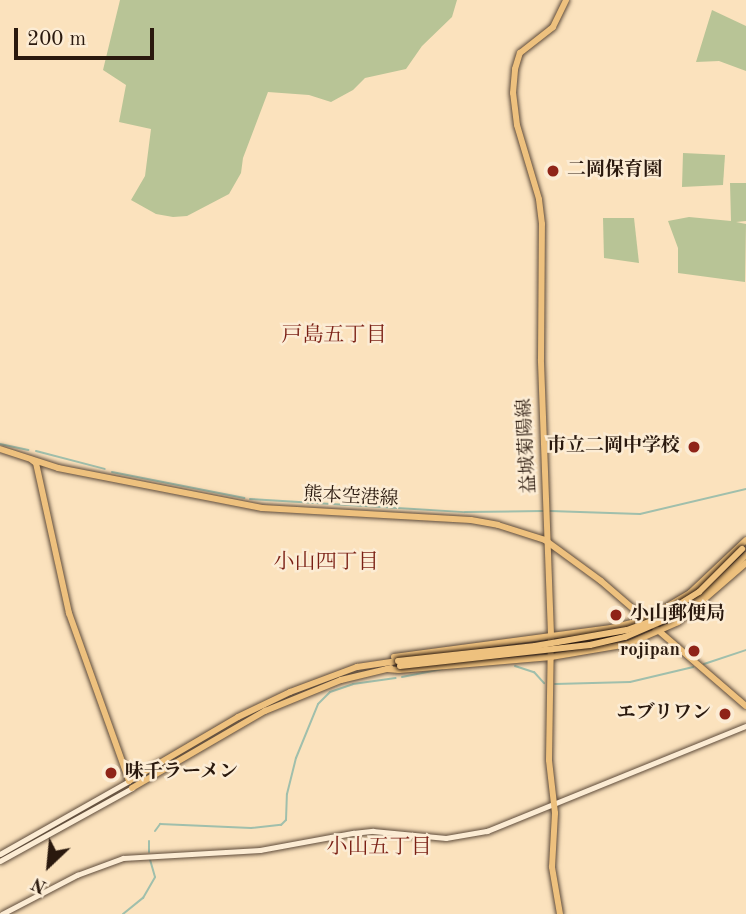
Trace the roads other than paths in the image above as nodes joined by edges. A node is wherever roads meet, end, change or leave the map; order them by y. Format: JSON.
{"nodes":[{"id":1,"x":566,"y":0,"type":"edge"},
{"id":2,"x":0,"y":449,"type":"edge"},
{"id":3,"x":30,"y":459,"type":"junction"},
{"id":4,"x":545,"y":540,"type":"junction"},
{"id":5,"x":745,"y":547,"type":"edge"},
{"id":6,"x":746,"y":563,"type":"edge"},
{"id":7,"x":646,"y":619,"type":"junction"},
{"id":8,"x":660,"y":631,"type":"junction"},
{"id":9,"x":551,"y":635,"type":"junction"},
{"id":10,"x":551,"y":657,"type":"junction"},
{"id":11,"x":381,"y":663,"type":"junction"},
{"id":12,"x":399,"y":664,"type":"junction"},
{"id":13,"x":387,"y":669,"type":"junction"},
{"id":14,"x":746,"y":706,"type":"edge"},
{"id":15,"x":746,"y":726,"type":"edge"},
{"id":16,"x":130,"y":785,"type":"junction"},
{"id":17,"x":554,"y":805,"type":"junction"},
{"id":18,"x":0,"y":854,"type":"edge"},
{"id":19,"x":0,"y":861,"type":"edge"},
{"id":20,"x":2,"y":914,"type":"edge"},
{"id":21,"x":560,"y":914,"type":"edge"}],
"edges":[{"from":1,"to":4,"type":"main road","name":"益城菊陽線"},
{"from":2,"to":3,"type":"main road","name":"熊本空港線"},
{"from":3,"to":4,"type":"main road","name":"熊本空港線"},
{"from":3,"to":16,"type":"main road"},
{"from":4,"to":7,"type":"main road","name":"熊本空港線"},
{"from":4,"to":9,"type":"main road","name":"益城菊陽線"},
{"from":5,"to":7,"type":"main road"},
{"from":5,"to":12,"type":"main road","bridge":true},
{"from":6,"to":8,"type":"main road"},
{"from":7,"to":8,"type":"main road","name":"熊本空港線"},
{"from":7,"to":9,"type":"main road"},
{"from":8,"to":10,"type":"main road"},
{"from":8,"to":14,"type":"main road","name":"熊本空港線"},
{"from":9,"to":10,"type":"main road","name":"益城菊陽線"},
{"from":9,"to":11,"type":"main road"},
{"from":10,"to":13,"type":"main road"},
{"from":10,"to":17,"type":"main road","name":"益城菊陽線"},
{"from":11,"to":12,"type":"main road"},
{"from":11,"to":16,"type":"main road"},
{"from":12,"to":13,"type":"main road"},
{"from":13,"to":16,"type":"main road"},
{"from":15,"to":17,"type":"street"},
{"from":16,"to":18,"type":"street"},
{"from":16,"to":19,"type":"street"},
{"from":17,"to":20,"type":"street"},
{"from":17,"to":21,"type":"main road","name":"益城菊陽線"}]}
